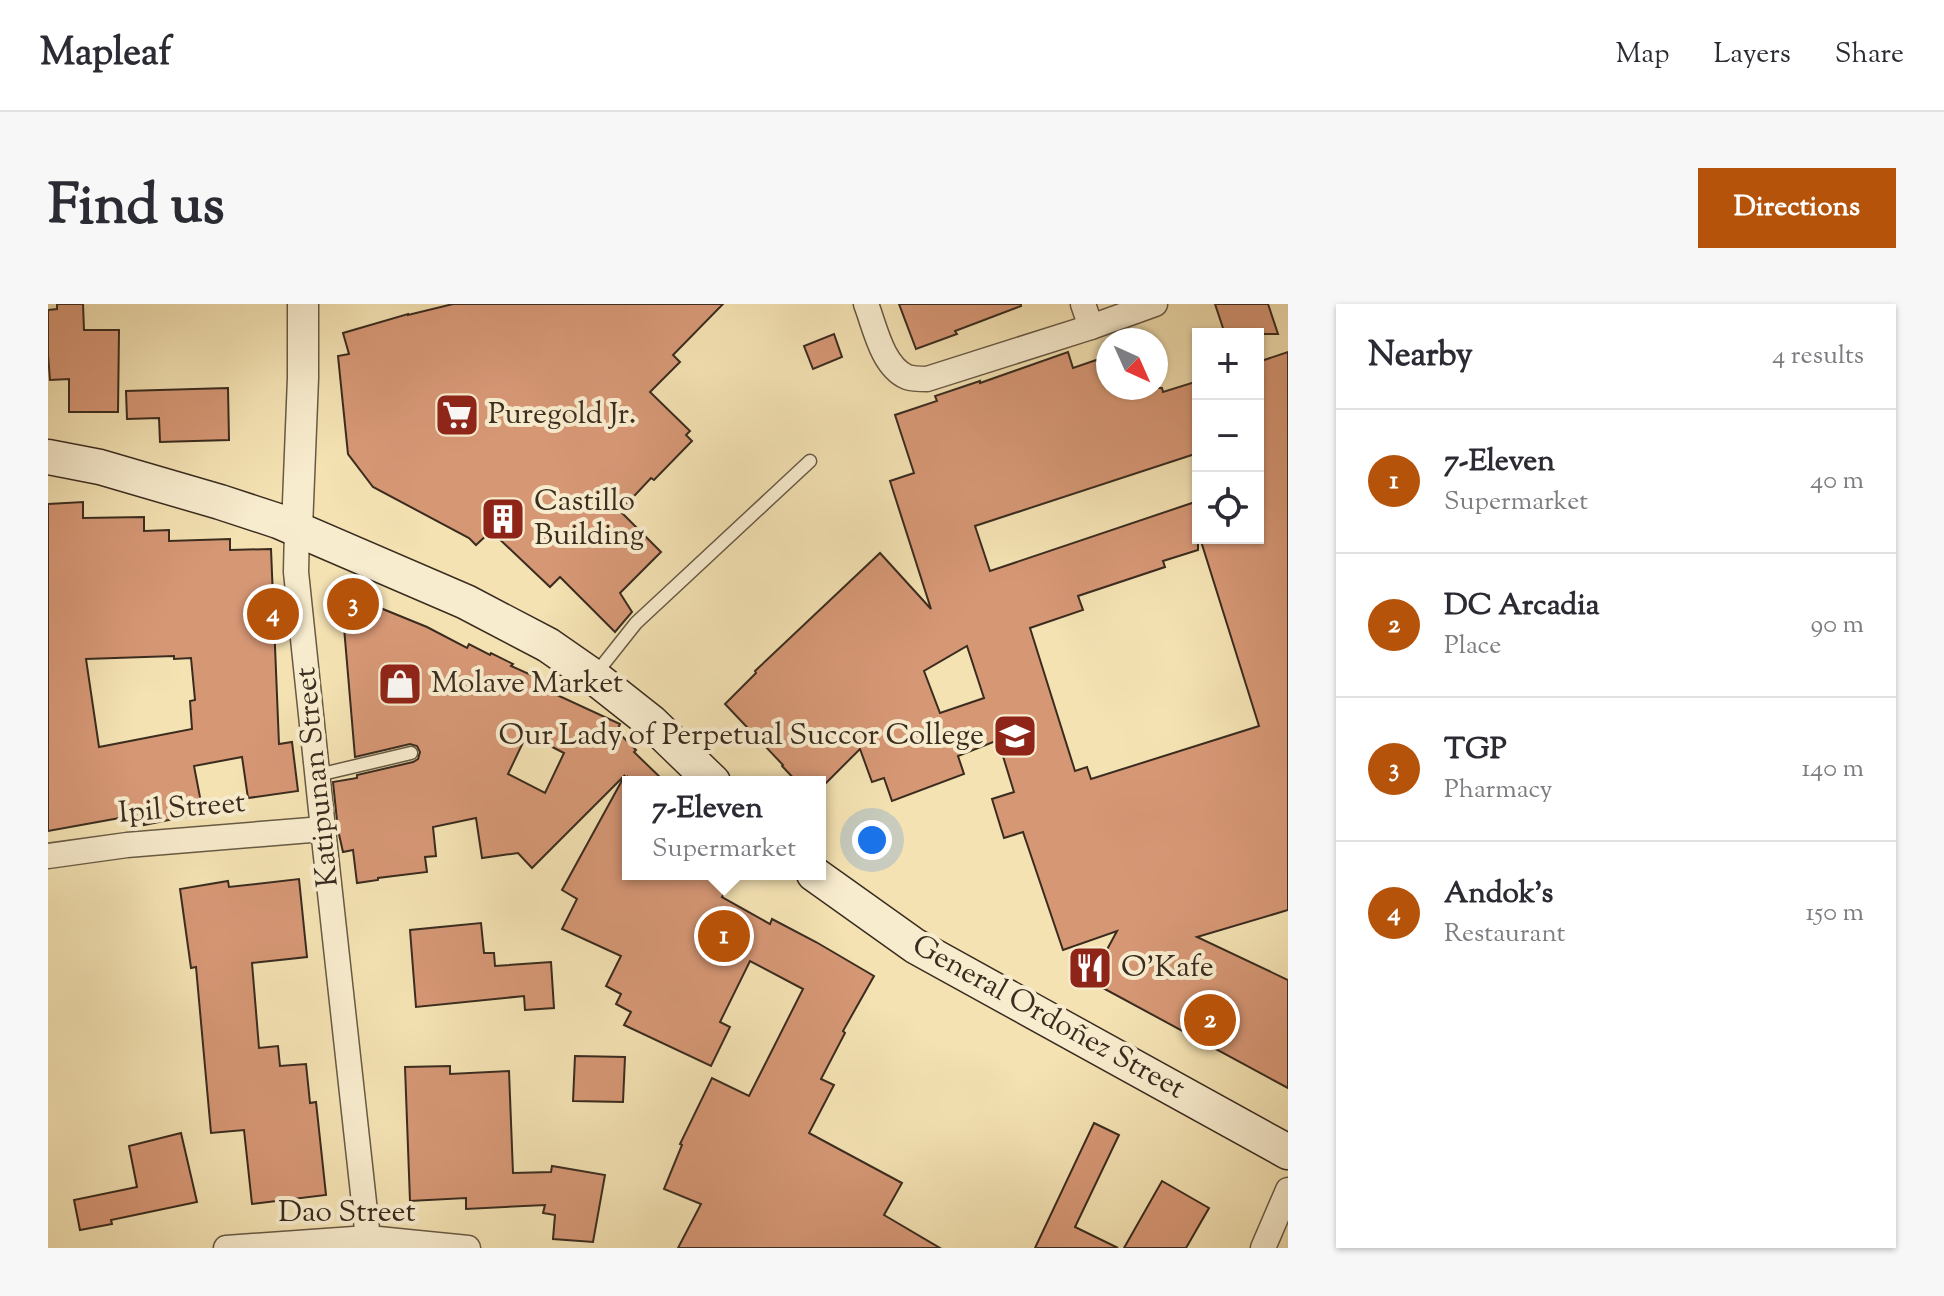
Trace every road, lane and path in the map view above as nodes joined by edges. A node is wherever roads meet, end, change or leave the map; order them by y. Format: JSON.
{"nodes":[{"id":1,"x":303,"y":304,"type":"edge"},
{"id":2,"x":866,"y":304,"type":"edge"},
{"id":3,"x":1155,"y":304,"type":"edge"},
{"id":4,"x":1087,"y":315,"type":"edge"},
{"id":5,"x":48,"y":457,"type":"edge"},
{"id":6,"x":810,"y":461,"type":"dead end"},
{"id":7,"x":297,"y":528,"type":"junction"},
{"id":8,"x":594,"y":677,"type":"junction"},
{"id":9,"x":411,"y":753,"type":"dead end"},
{"id":10,"x":318,"y":775,"type":"junction"},
{"id":11,"x":707,"y":776,"type":"edge"},
{"id":12,"x":323,"y":829,"type":"junction"},
{"id":13,"x":48,"y":856,"type":"edge"},
{"id":14,"x":822,"y":880,"type":"edge"},
{"id":15,"x":1288,"y":1152,"type":"edge"},
{"id":16,"x":1288,"y":1190,"type":"edge"},
{"id":17,"x":369,"y":1243,"type":"edge"},
{"id":18,"x":226,"y":1248,"type":"edge"},
{"id":19,"x":468,"y":1248,"type":"edge"},
{"id":20,"x":1263,"y":1248,"type":"edge"}],
"edges":[{"from":1,"to":7,"type":"street","name":"Katipunan Street"},
{"from":2,"to":4,"type":"street"},
{"from":3,"to":4,"type":"street"},
{"from":5,"to":7,"type":"main road"},
{"from":6,"to":8,"type":"lane"},
{"from":7,"to":8,"type":"main road"},
{"from":7,"to":10,"type":"street","name":"Katipunan Street"},
{"from":8,"to":11,"type":"main road"},
{"from":9,"to":10,"type":"lane"},
{"from":10,"to":12,"type":"street","name":"Katipunan Street"},
{"from":12,"to":13,"type":"street","name":"Ipil Street"},
{"from":12,"to":17,"type":"street","name":"Katipunan Street"},
{"from":14,"to":15,"type":"main road","name":"General Ordoñez Street"},
{"from":16,"to":20,"type":"street"},
{"from":17,"to":18,"type":"street","name":"Dao Street"},
{"from":17,"to":19,"type":"street","name":"Dao Street"}]}
